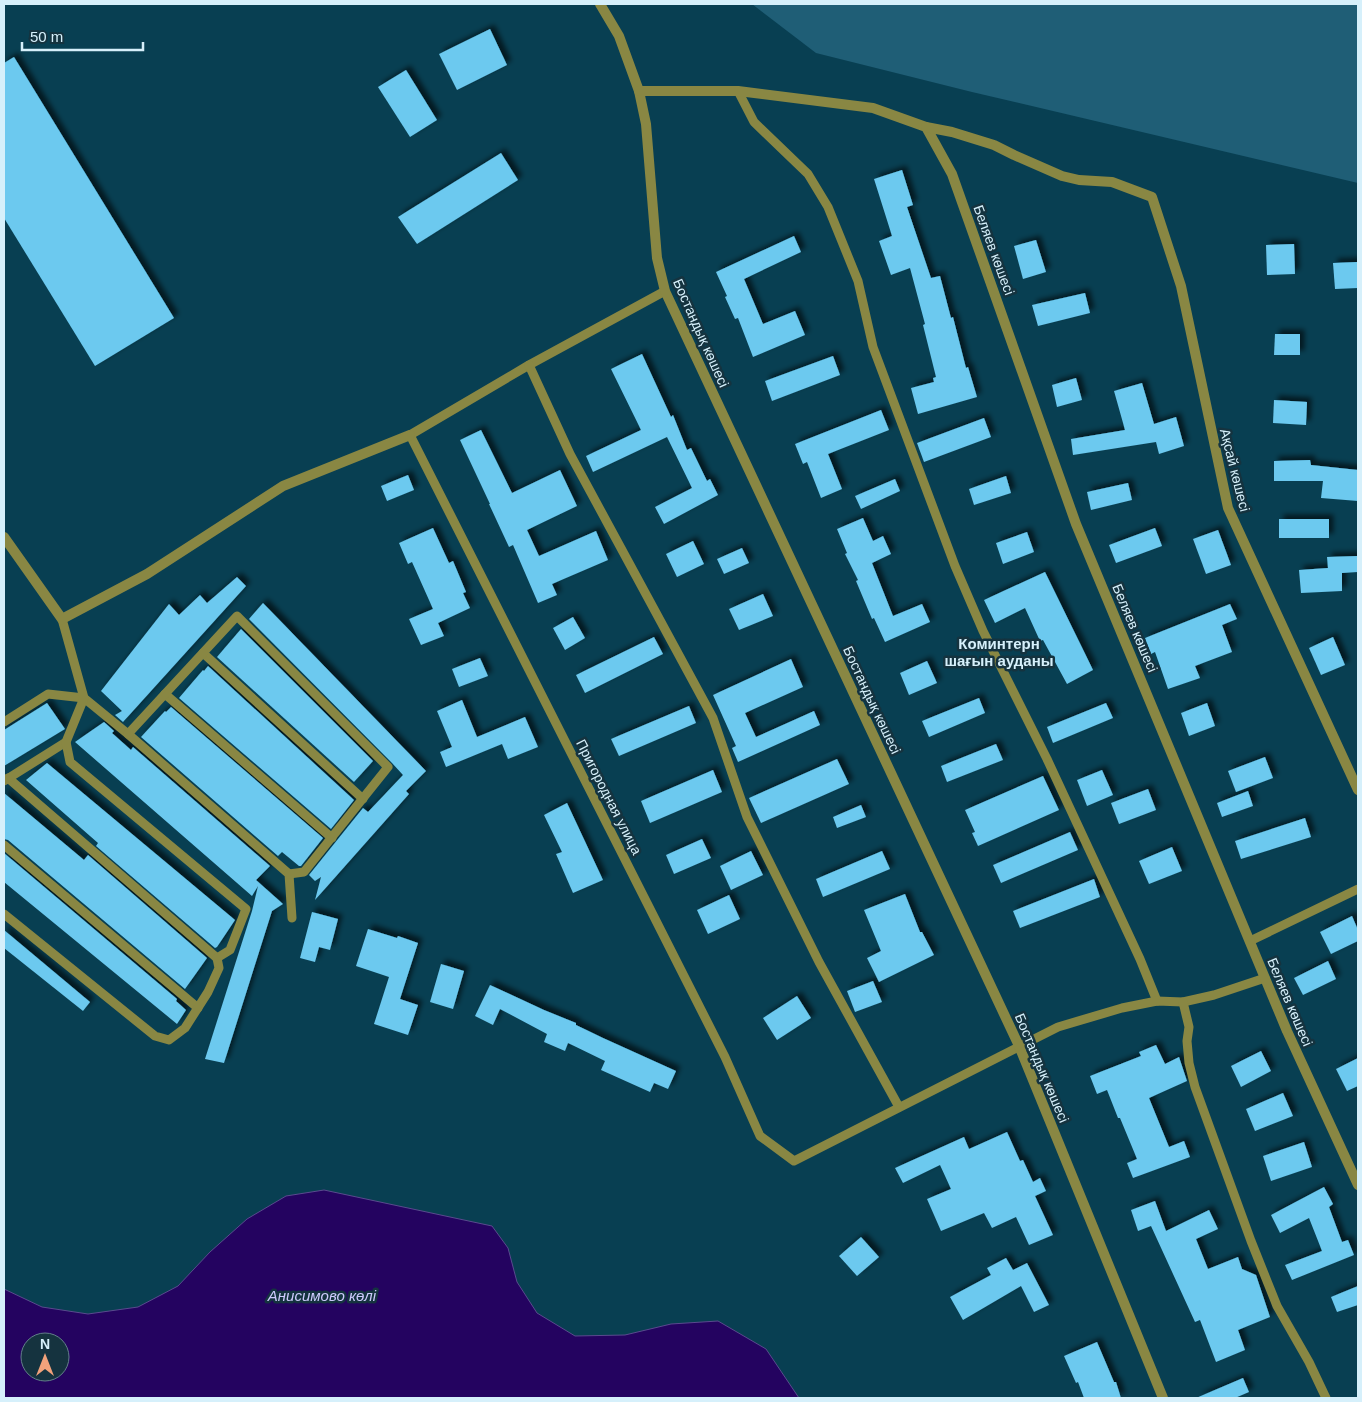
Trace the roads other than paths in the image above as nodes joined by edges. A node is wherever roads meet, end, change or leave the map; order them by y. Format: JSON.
{"nodes":[{"id":1,"x":600,"y":4,"type":"edge"},
{"id":2,"x":738,"y":91,"type":"junction"},
{"id":3,"x":640,"y":92,"type":"junction"},
{"id":4,"x":926,"y":127,"type":"junction"},
{"id":5,"x":665,"y":291,"type":"junction"},
{"id":6,"x":530,"y":365,"type":"junction"},
{"id":7,"x":410,"y":435,"type":"junction"},
{"id":8,"x":4,"y":537,"type":"edge"},
{"id":9,"x":62,"y":619,"type":"junction"},
{"id":10,"x":203,"y":653,"type":"junction"},
{"id":11,"x":165,"y":694,"type":"junction"},
{"id":12,"x":84,"y":698,"type":"junction"},
{"id":13,"x":4,"y":722,"type":"edge"},
{"id":14,"x":128,"y":734,"type":"junction"},
{"id":15,"x":66,"y":742,"type":"junction"},
{"id":16,"x":6,"y":779,"type":"edge"},
{"id":17,"x":1358,"y":790,"type":"edge"},
{"id":18,"x":363,"y":799,"type":"junction"},
{"id":19,"x":332,"y":838,"type":"junction"},
{"id":20,"x":4,"y":846,"type":"edge"},
{"id":21,"x":289,"y":874,"type":"junction"},
{"id":22,"x":1358,"y":889,"type":"edge"},
{"id":23,"x":4,"y":914,"type":"edge"},
{"id":24,"x":292,"y":918,"type":"dead end"},
{"id":25,"x":1250,"y":941,"type":"junction"},
{"id":26,"x":216,"y":958,"type":"junction"},
{"id":27,"x":1265,"y":978,"type":"junction"},
{"id":28,"x":1157,"y":1000,"type":"junction"},
{"id":29,"x":1183,"y":1002,"type":"junction"},
{"id":30,"x":198,"y":1008,"type":"junction"},
{"id":31,"x":1020,"y":1046,"type":"junction"},
{"id":32,"x":899,"y":1107,"type":"junction"},
{"id":33,"x":1358,"y":1185,"type":"edge"},
{"id":34,"x":1163,"y":1398,"type":"edge"},
{"id":35,"x":1326,"y":1398,"type":"edge"}],
"edges":[{"from":1,"to":3,"type":"street","name":"Бостандық көшесі"},
{"from":2,"to":3,"type":"street"},
{"from":2,"to":4,"type":"street"},
{"from":2,"to":28,"type":"lane"},
{"from":3,"to":5,"type":"street","name":"Бостандық көшесі"},
{"from":4,"to":17,"type":"street","name":"Ақсай көшесі"},
{"from":4,"to":25,"type":"street","name":"Беляев көшесі"},
{"from":5,"to":6,"type":"lane"},
{"from":5,"to":31,"type":"street","name":"Бостандық көшесі"},
{"from":6,"to":7,"type":"lane"},
{"from":6,"to":32,"type":"lane"},
{"from":7,"to":9,"type":"street"},
{"from":7,"to":32,"type":"lane","name":"Пригородная улица"},
{"from":8,"to":9,"type":"street"},
{"from":9,"to":12,"type":"lane"},
{"from":10,"to":11,"type":"lane"},
{"from":10,"to":18,"type":"lane"},
{"from":10,"to":18,"type":"lane"},
{"from":11,"to":14,"type":"lane"},
{"from":11,"to":19,"type":"lane"},
{"from":12,"to":13,"type":"lane"},
{"from":12,"to":14,"type":"lane"},
{"from":12,"to":15,"type":"lane"},
{"from":14,"to":21,"type":"lane"},
{"from":15,"to":16,"type":"lane"},
{"from":15,"to":26,"type":"lane"},
{"from":16,"to":26,"type":"lane"},
{"from":18,"to":19,"type":"lane"},
{"from":19,"to":21,"type":"lane"},
{"from":20,"to":30,"type":"lane"},
{"from":21,"to":24,"type":"lane"},
{"from":22,"to":25,"type":"lane"},
{"from":23,"to":30,"type":"lane"},
{"from":25,"to":27,"type":"street","name":"Беляев көшесі"},
{"from":26,"to":30,"type":"lane"},
{"from":27,"to":29,"type":"lane"},
{"from":27,"to":33,"type":"street","name":"Беляев көшесі"},
{"from":28,"to":29,"type":"lane"},
{"from":28,"to":31,"type":"lane"},
{"from":29,"to":35,"type":"lane"},
{"from":31,"to":32,"type":"lane"},
{"from":31,"to":34,"type":"street","name":"Бостандық көшесі"}]}
